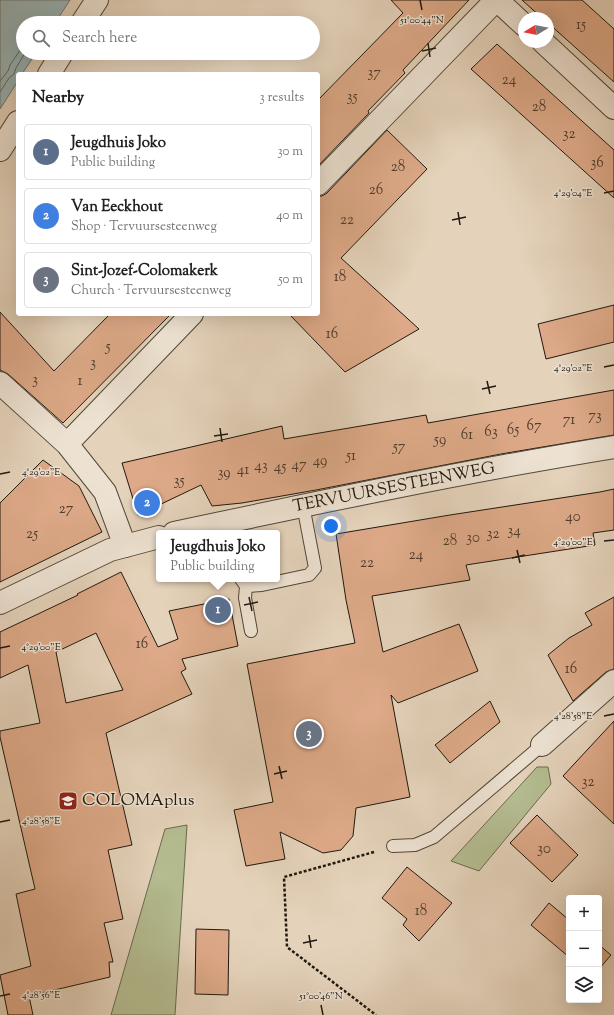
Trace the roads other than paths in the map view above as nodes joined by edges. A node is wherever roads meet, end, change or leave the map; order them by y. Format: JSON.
{"nodes":[{"id":1,"x":96,"y":0,"type":"edge"},
{"id":2,"x":496,"y":0,"type":"edge"},
{"id":3,"x":86,"y":16,"type":"edge"},
{"id":4,"x":518,"y":20,"type":"edge"},
{"id":5,"x":549,"y":48,"type":"edge"},
{"id":6,"x":58,"y":60,"type":"edge"},
{"id":7,"x":50,"y":72,"type":"edge"},
{"id":8,"x":614,"y":108,"type":"edge"},
{"id":9,"x":16,"y":125,"type":"edge"},
{"id":10,"x":0,"y":150,"type":"edge"},
{"id":11,"x":320,"y":182,"type":"edge"},
{"id":12,"x":190,"y":316,"type":"edge"},
{"id":13,"x":0,"y":382,"type":"edge"},
{"id":14,"x":67,"y":444,"type":"junction"},
{"id":15,"x":614,"y":447,"type":"edge"},
{"id":16,"x":303,"y":505,"type":"junction"},
{"id":17,"x":227,"y":527,"type":"edge"},
{"id":18,"x":200,"y":530,"type":"edge"},
{"id":19,"x":156,"y":538,"type":"edge"},
{"id":20,"x":125,"y":546,"type":"junction"},
{"id":21,"x":280,"y":581,"type":"edge"},
{"id":22,"x":276,"y":582,"type":"edge"},
{"id":23,"x":243,"y":583,"type":"edge"},
{"id":24,"x":0,"y":603,"type":"edge"},
{"id":25,"x":251,"y":631,"type":"dead end"},
{"id":26,"x":614,"y":681,"type":"edge"},
{"id":27,"x":542,"y":745,"type":"joint"},
{"id":28,"x":393,"y":846,"type":"road end"}],
"edges":[{"from":1,"to":3,"type":"street"},
{"from":2,"to":4,"type":"street"},
{"from":2,"to":11,"type":"street"},
{"from":5,"to":8,"type":"street"},
{"from":6,"to":7,"type":"street"},
{"from":9,"to":10,"type":"street"},
{"from":12,"to":14,"type":"street"},
{"from":13,"to":14,"type":"street"},
{"from":14,"to":20,"type":"street"},
{"from":15,"to":16,"type":"street","name":"TERVUURSESTEENWEG"},
{"from":16,"to":17,"type":"street","name":"TERVUURSESTEENWEG"},
{"from":16,"to":21,"type":"lane"},
{"from":17,"to":18,"type":"street","name":"TERVUURSESTEENWEG"},
{"from":19,"to":20,"type":"street"},
{"from":20,"to":24,"type":"street"},
{"from":22,"to":23,"type":"lane"},
{"from":23,"to":25,"type":"lane"},
{"from":26,"to":27,"type":"street"},
{"from":27,"to":28,"type":"lane"}]}
